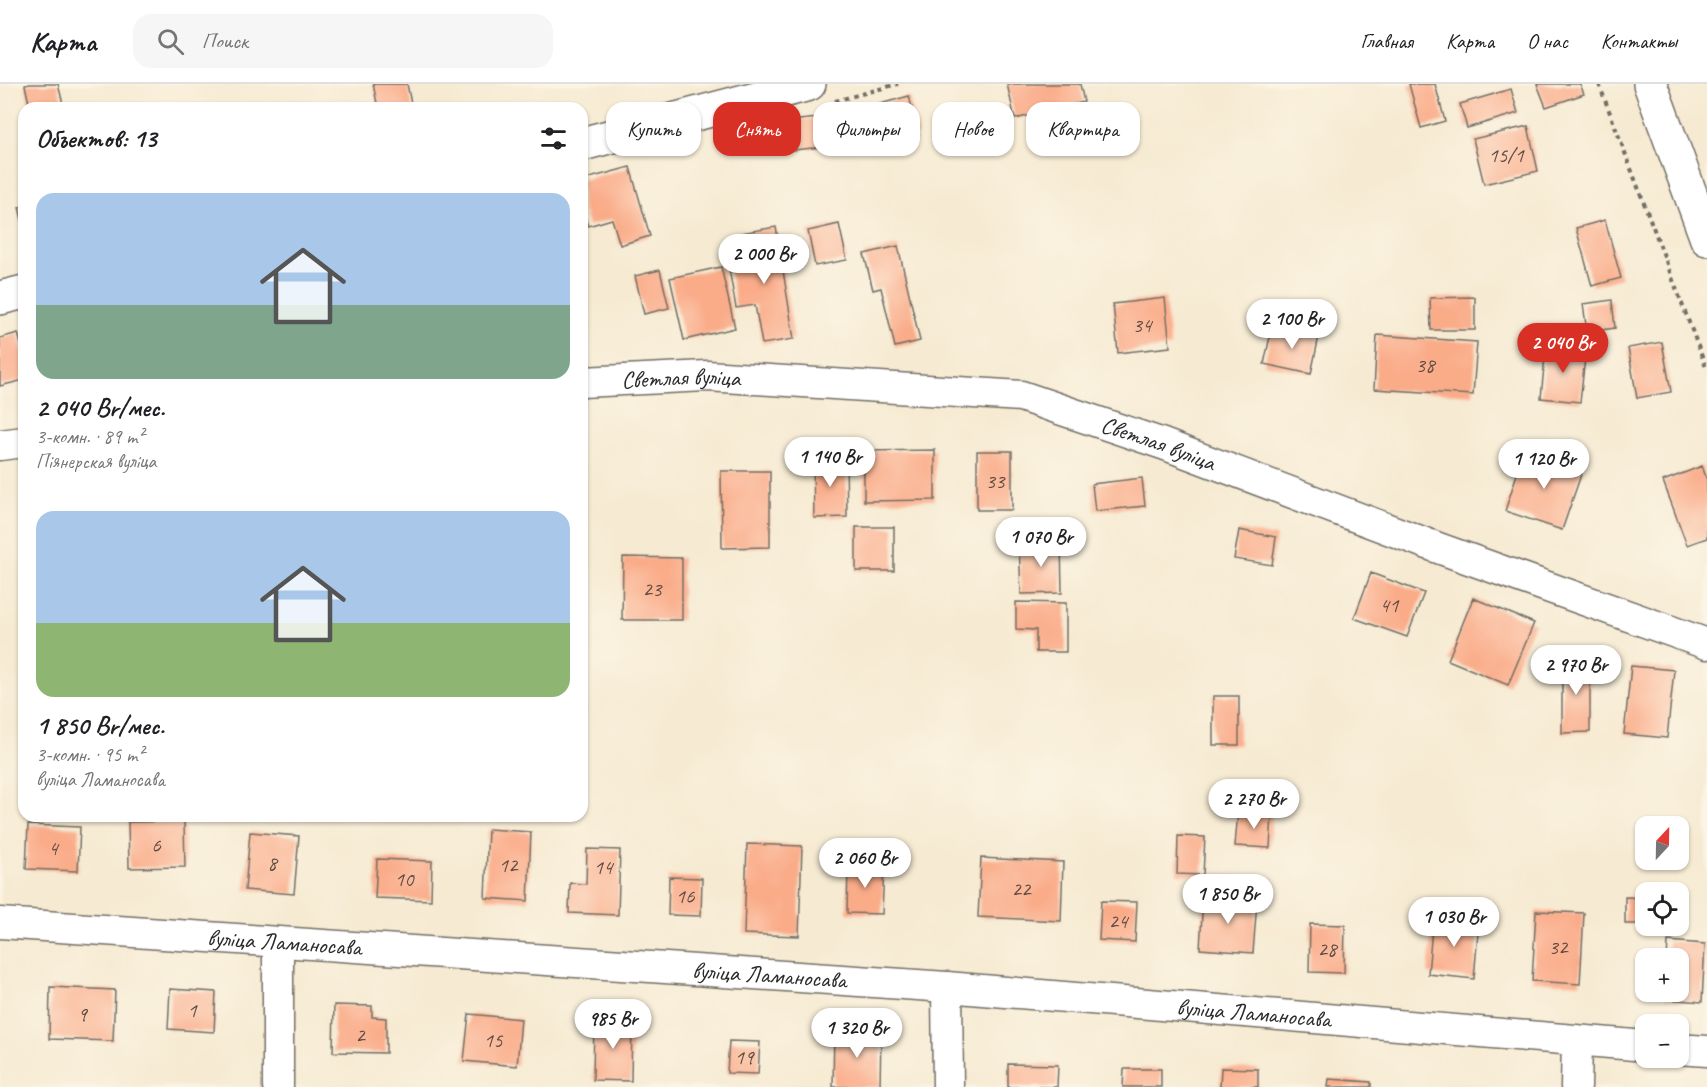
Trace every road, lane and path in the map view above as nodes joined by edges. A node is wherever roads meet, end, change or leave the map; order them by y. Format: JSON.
{"nodes":[{"id":1,"x":809,"y":84,"type":"edge"},
{"id":2,"x":1599,"y":84,"type":"edge"},
{"id":3,"x":1650,"y":84,"type":"edge"},
{"id":4,"x":588,"y":142,"type":"edge"},
{"id":5,"x":1707,"y":239,"type":"edge"},
{"id":6,"x":18,"y":294,"type":"edge"},
{"id":7,"x":0,"y":298,"type":"edge"},
{"id":8,"x":1707,"y":370,"type":"edge"},
{"id":9,"x":588,"y":382,"type":"edge"},
{"id":10,"x":18,"y":443,"type":"edge"},
{"id":11,"x":0,"y":445,"type":"edge"},
{"id":12,"x":1707,"y":644,"type":"edge"},
{"id":13,"x":0,"y":923,"type":"edge"},
{"id":14,"x":278,"y":943,"type":"junction"},
{"id":15,"x":947,"y":987,"type":"junction"},
{"id":16,"x":1577,"y":1041,"type":"junction"},
{"id":17,"x":1635,"y":1045,"type":"edge"},
{"id":18,"x":1689,"y":1050,"type":"edge"},
{"id":19,"x":1707,"y":1051,"type":"edge"},
{"id":20,"x":278,"y":1087,"type":"edge"},
{"id":21,"x":948,"y":1087,"type":"edge"},
{"id":22,"x":1576,"y":1087,"type":"edge"}],
"edges":[{"from":1,"to":4,"type":"main road"},
{"from":2,"to":8,"type":"path"},
{"from":3,"to":5,"type":"main road"},
{"from":6,"to":7,"type":"main road"},
{"from":9,"to":12,"type":"street","name":"Светлая вуліца"},
{"from":10,"to":11,"type":"street"},
{"from":13,"to":14,"type":"street","name":"вуліца Ламаносава"},
{"from":14,"to":15,"type":"street","name":"вуліца Ламаносава"},
{"from":14,"to":20,"type":"street"},
{"from":15,"to":16,"type":"street","name":"вуліца Ламаносава"},
{"from":15,"to":21,"type":"street"},
{"from":16,"to":17,"type":"street","name":"вуліца Ламаносава"},
{"from":16,"to":22,"type":"street"},
{"from":18,"to":19,"type":"street"}]}
